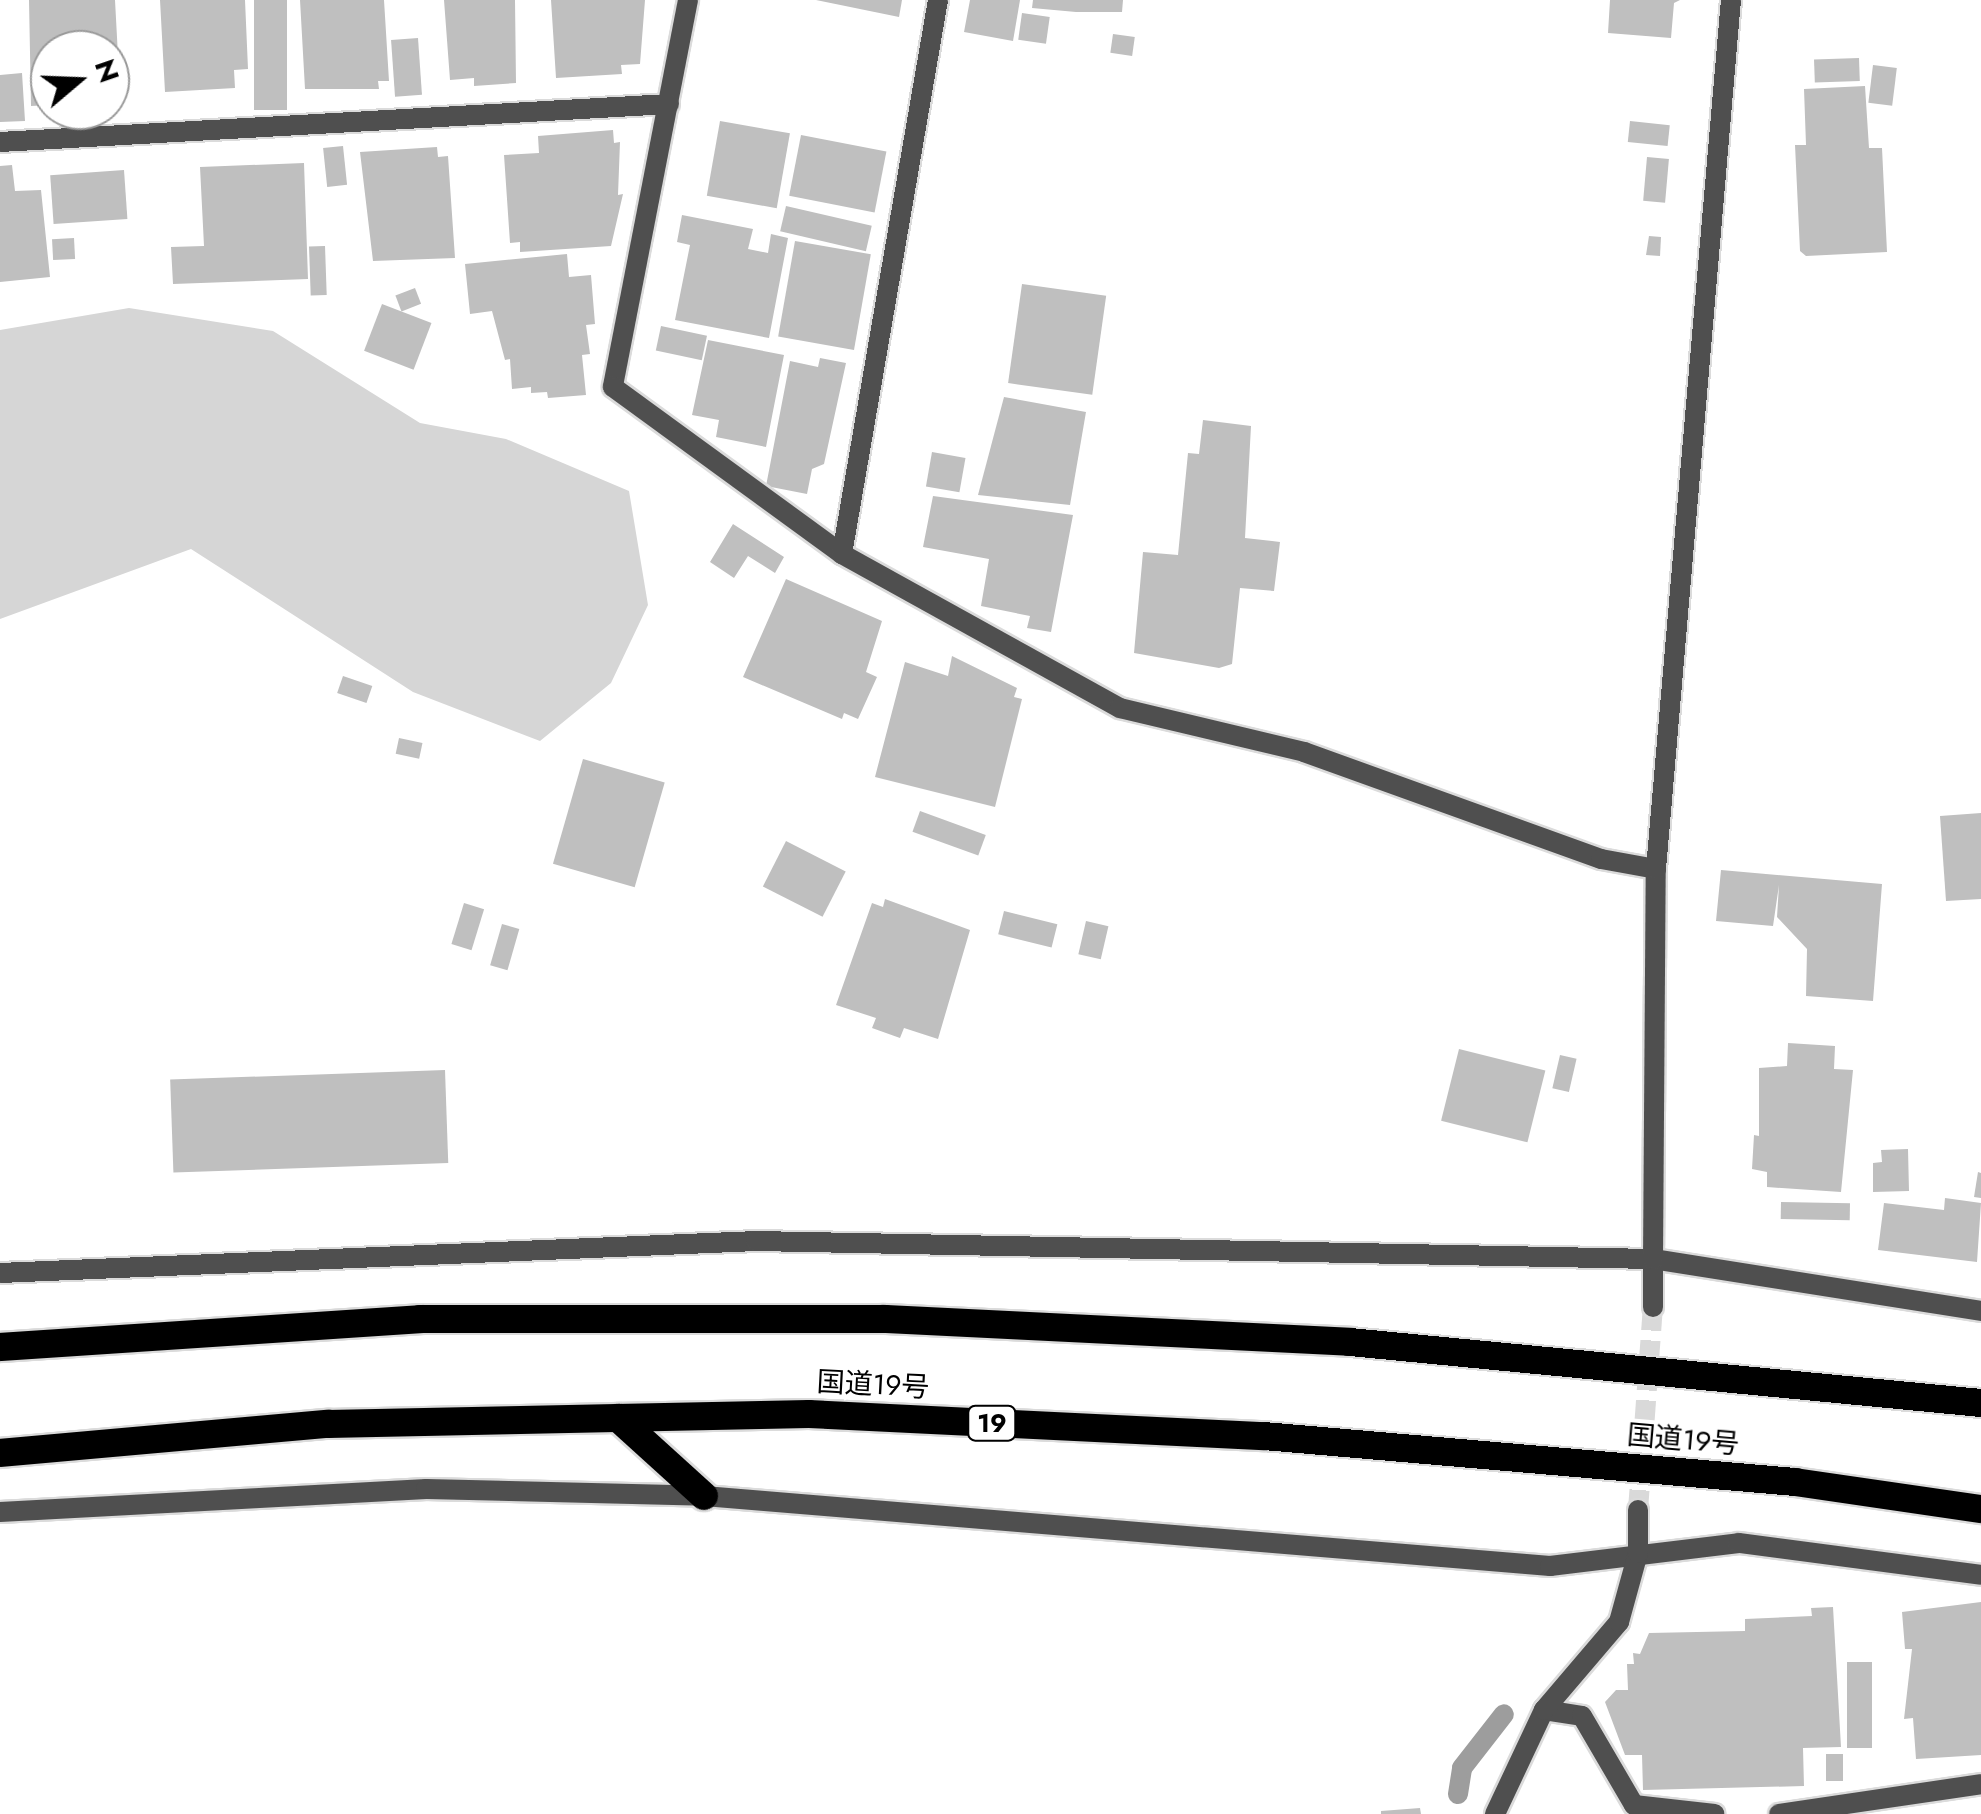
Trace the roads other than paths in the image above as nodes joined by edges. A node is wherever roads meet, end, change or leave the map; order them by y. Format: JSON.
{"nodes":[{"id":1,"x":688,"y":0,"type":"edge"},
{"id":2,"x":938,"y":0,"type":"edge"},
{"id":3,"x":1731,"y":0,"type":"edge"},
{"id":4,"x":669,"y":104,"type":"junction"},
{"id":5,"x":0,"y":142,"type":"edge"},
{"id":6,"x":842,"y":554,"type":"junction"},
{"id":7,"x":1656,"y":869,"type":"junction"},
{"id":8,"x":1653,"y":1258,"type":"junction"},
{"id":9,"x":0,"y":1273,"type":"edge"},
{"id":10,"x":1653,"y":1307,"type":"tunnel mouth"},
{"id":11,"x":1981,"y":1311,"type":"edge"},
{"id":12,"x":0,"y":1346,"type":"edge"},
{"id":13,"x":1981,"y":1404,"type":"edge"},
{"id":14,"x":618,"y":1418,"type":"junction"},
{"id":15,"x":0,"y":1453,"type":"edge"},
{"id":16,"x":704,"y":1496,"type":"junction"},
{"id":17,"x":1638,"y":1510,"type":"tunnel mouth"},
{"id":18,"x":1981,"y":1510,"type":"edge"},
{"id":19,"x":0,"y":1512,"type":"edge"},
{"id":20,"x":1638,"y":1554,"type":"junction"},
{"id":21,"x":1981,"y":1575,"type":"edge"},
{"id":22,"x":1544,"y":1710,"type":"junction"},
{"id":23,"x":1981,"y":1784,"type":"edge"},
{"id":24,"x":1496,"y":1814,"type":"edge"},
{"id":25,"x":1714,"y":1814,"type":"edge"},
{"id":26,"x":1779,"y":1814,"type":"edge"}],
"edges":[{"from":1,"to":4,"type":"street"},
{"from":2,"to":6,"type":"street"},
{"from":3,"to":7,"type":"street"},
{"from":4,"to":5,"type":"street"},
{"from":4,"to":6,"type":"street"},
{"from":6,"to":7,"type":"street"},
{"from":7,"to":8,"type":"street"},
{"from":8,"to":9,"type":"street"},
{"from":8,"to":10,"type":"street"},
{"from":8,"to":11,"type":"street"},
{"from":12,"to":13,"type":"highway"},
{"from":14,"to":15,"type":"highway","name":"国道19号","number":"19"},
{"from":14,"to":16,"type":"highway"},
{"from":14,"to":18,"type":"highway","name":"国道19号","number":"19"},
{"from":16,"to":19,"type":"street"},
{"from":16,"to":20,"type":"street"},
{"from":17,"to":20,"type":"street"},
{"from":20,"to":21,"type":"street"},
{"from":20,"to":22,"type":"street"},
{"from":22,"to":24,"type":"street"},
{"from":22,"to":25,"type":"street"},
{"from":23,"to":26,"type":"street"}]}
